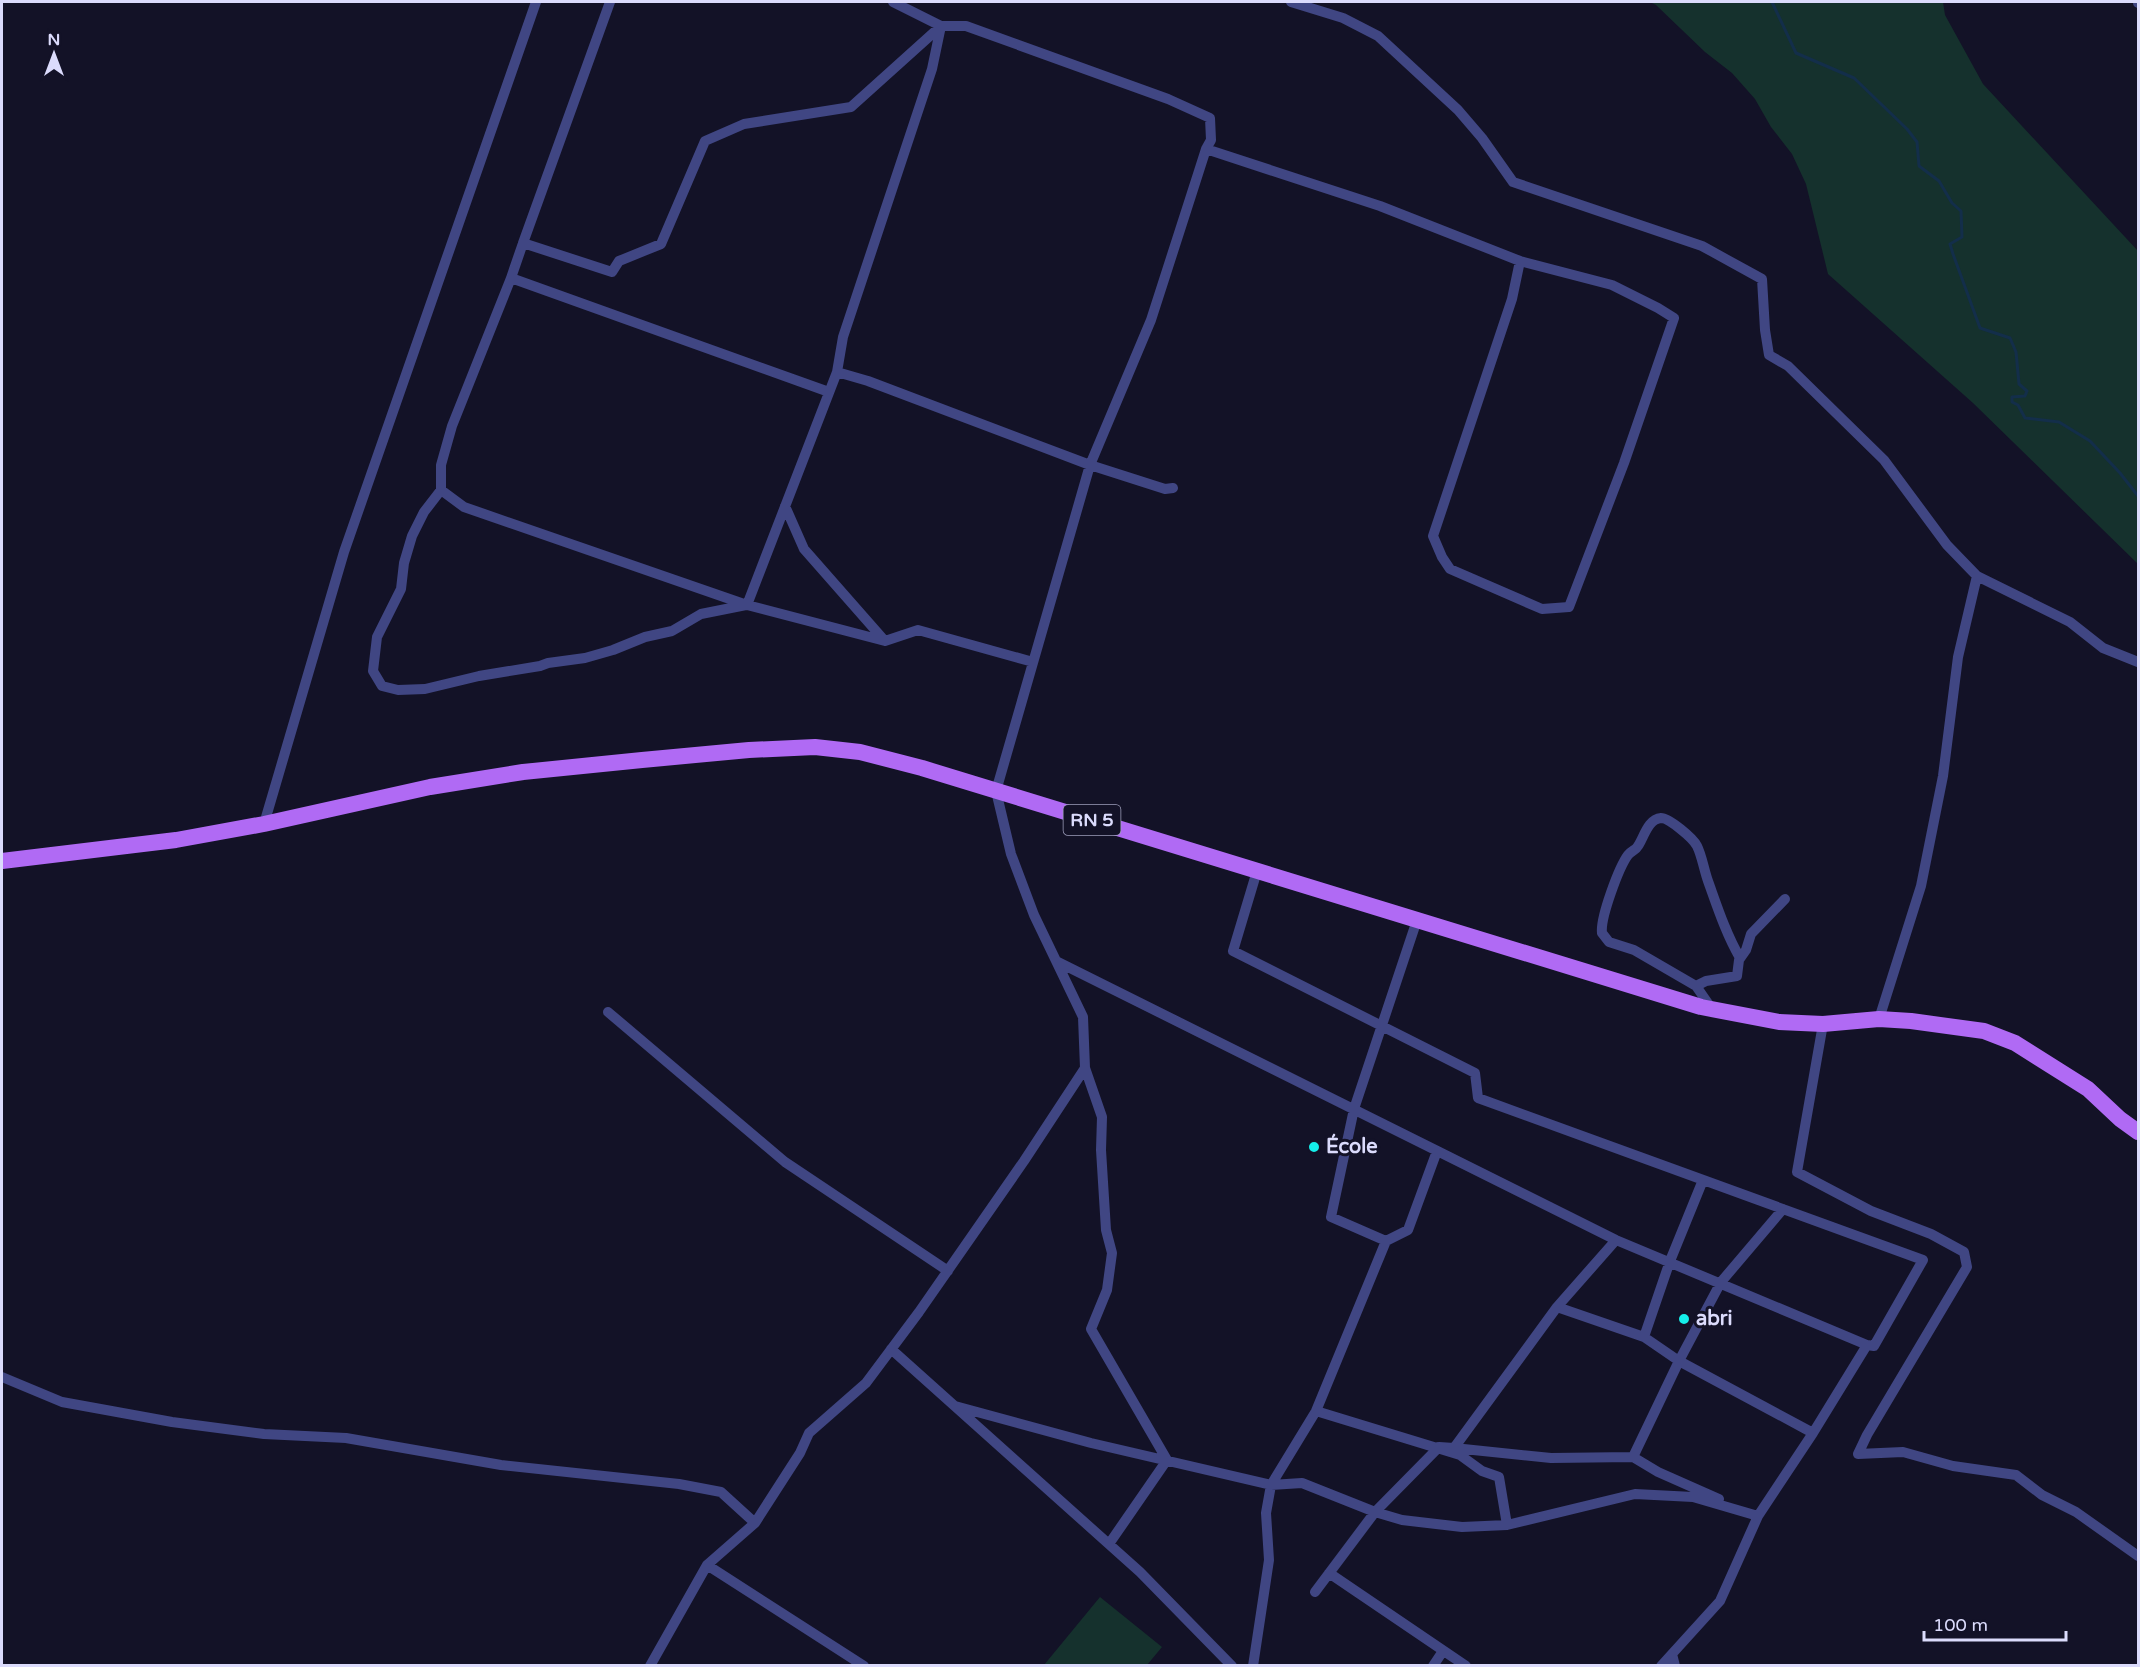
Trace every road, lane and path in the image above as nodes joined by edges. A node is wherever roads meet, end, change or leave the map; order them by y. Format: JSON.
{"nodes":[{"id":1,"x":536,"y":2,"type":"edge"},
{"id":2,"x":610,"y":2,"type":"edge"},
{"id":3,"x":893,"y":2,"type":"edge"},
{"id":4,"x":1292,"y":2,"type":"edge"},
{"id":5,"x":941,"y":26,"type":"junction"},
{"id":6,"x":1206,"y":149,"type":"junction"},
{"id":7,"x":523,"y":243,"type":"junction"},
{"id":8,"x":1520,"y":261,"type":"junction"},
{"id":9,"x":511,"y":278,"type":"junction"},
{"id":10,"x":837,"y":372,"type":"junction"},
{"id":11,"x":829,"y":392,"type":"junction"},
{"id":12,"x":1090,"y":465,"type":"junction"},
{"id":13,"x":1173,"y":488,"type":"dead end"},
{"id":14,"x":441,"y":490,"type":"junction"},
{"id":15,"x":785,"y":506,"type":"junction"},
{"id":16,"x":1977,"y":576,"type":"junction"},
{"id":17,"x":747,"y":605,"type":"junction"},
{"id":18,"x":885,"y":640,"type":"junction"},
{"id":19,"x":1033,"y":662,"type":"junction"},
{"id":20,"x":2139,"y":662,"type":"edge"},
{"id":21,"x":996,"y":791,"type":"junction"},
{"id":22,"x":264,"y":824,"type":"junction"},
{"id":23,"x":2,"y":861,"type":"edge"},
{"id":24,"x":1257,"y":871,"type":"junction"},
{"id":25,"x":1785,"y":899,"type":"dead end"},
{"id":26,"x":1417,"y":920,"type":"junction"},
{"id":27,"x":1740,"y":958,"type":"junction"},
{"id":28,"x":1056,"y":961,"type":"junction"},
{"id":29,"x":1696,"y":986,"type":"junction"},
{"id":30,"x":1713,"y":1009,"type":"junction"},
{"id":31,"x":608,"y":1012,"type":"dead end"},
{"id":32,"x":1879,"y":1019,"type":"junction"},
{"id":33,"x":1823,"y":1024,"type":"junction"},
{"id":34,"x":1382,"y":1026,"type":"junction"},
{"id":35,"x":1085,"y":1068,"type":"junction"},
{"id":36,"x":1354,"y":1109,"type":"junction"},
{"id":37,"x":2139,"y":1132,"type":"edge"},
{"id":38,"x":1437,"y":1151,"type":"junction"},
{"id":39,"x":1703,"y":1180,"type":"junction"},
{"id":40,"x":1783,"y":1209,"type":"junction"},
{"id":41,"x":1616,"y":1240,"type":"junction"},
{"id":42,"x":1386,"y":1241,"type":"junction"},
{"id":43,"x":1670,"y":1261,"type":"junction"},
{"id":44,"x":948,"y":1271,"type":"junction"},
{"id":45,"x":1720,"y":1282,"type":"junction"},
{"id":46,"x":1557,"y":1307,"type":"junction"},
{"id":47,"x":1644,"y":1337,"type":"junction"},
{"id":48,"x":1867,"y":1345,"type":"junction"},
{"id":49,"x":891,"y":1349,"type":"junction"},
{"id":50,"x":1679,"y":1361,"type":"junction"},
{"id":51,"x":2,"y":1377,"type":"edge"},
{"id":52,"x":955,"y":1406,"type":"junction"},
{"id":53,"x":1316,"y":1411,"type":"junction"},
{"id":54,"x":1814,"y":1433,"type":"junction"},
{"id":55,"x":1439,"y":1448,"type":"junction"},
{"id":56,"x":1454,"y":1448,"type":"junction"},
{"id":57,"x":1633,"y":1457,"type":"junction"},
{"id":58,"x":1167,"y":1460,"type":"junction"},
{"id":59,"x":1270,"y":1485,"type":"junction"},
{"id":60,"x":1375,"y":1512,"type":"junction"},
{"id":61,"x":1758,"y":1516,"type":"junction"},
{"id":62,"x":755,"y":1523,"type":"junction"},
{"id":63,"x":1507,"y":1526,"type":"junction"},
{"id":64,"x":1109,"y":1544,"type":"junction"},
{"id":65,"x":2139,"y":1556,"type":"edge"},
{"id":66,"x":707,"y":1565,"type":"junction"},
{"id":67,"x":1329,"y":1573,"type":"junction"},
{"id":68,"x":1315,"y":1592,"type":"dead end"},
{"id":69,"x":1443,"y":1651,"type":"junction"},
{"id":70,"x":1672,"y":1654,"type":"junction"},
{"id":71,"x":650,"y":1665,"type":"edge"},
{"id":72,"x":864,"y":1665,"type":"edge"},
{"id":73,"x":1232,"y":1665,"type":"edge"},
{"id":74,"x":1253,"y":1665,"type":"edge"},
{"id":75,"x":1433,"y":1665,"type":"edge"},
{"id":76,"x":1466,"y":1665,"type":"edge"},
{"id":77,"x":1661,"y":1665,"type":"edge"},
{"id":78,"x":1675,"y":1665,"type":"edge"}],
"edges":[{"from":1,"to":22,"type":"street"},
{"from":2,"to":7,"type":"street"},
{"from":3,"to":5,"type":"street"},
{"from":4,"to":16,"type":"street"},
{"from":5,"to":6,"type":"street"},
{"from":5,"to":7,"type":"street"},
{"from":5,"to":10,"type":"street"},
{"from":6,"to":8,"type":"street"},
{"from":6,"to":12,"type":"street"},
{"from":7,"to":9,"type":"street"},
{"from":8,"to":8,"type":"street"},
{"from":9,"to":11,"type":"street"},
{"from":9,"to":14,"type":"street"},
{"from":10,"to":11,"type":"street"},
{"from":10,"to":12,"type":"street"},
{"from":11,"to":15,"type":"street"},
{"from":12,"to":13,"type":"street"},
{"from":12,"to":19,"type":"street"},
{"from":14,"to":17,"type":"street"},
{"from":14,"to":17,"type":"street"},
{"from":15,"to":17,"type":"street"},
{"from":15,"to":18,"type":"street"},
{"from":16,"to":20,"type":"street"},
{"from":16,"to":32,"type":"street"},
{"from":17,"to":18,"type":"street"},
{"from":18,"to":19,"type":"street"},
{"from":19,"to":21,"type":"street"},
{"from":21,"to":22,"type":"main road","number":"RN 5"},
{"from":21,"to":24,"type":"main road","number":"RN 5"},
{"from":21,"to":28,"type":"street"},
{"from":22,"to":23,"type":"main road","number":"RN 5"},
{"from":24,"to":26,"type":"main road","number":"RN 5"},
{"from":24,"to":34,"type":"street"},
{"from":25,"to":27,"type":"street"},
{"from":26,"to":30,"type":"main road","number":"RN 5"},
{"from":26,"to":34,"type":"street"},
{"from":27,"to":29,"type":"street"},
{"from":27,"to":29,"type":"street"},
{"from":28,"to":35,"type":"street"},
{"from":28,"to":36,"type":"street"},
{"from":29,"to":30,"type":"street"},
{"from":30,"to":33,"type":"main road","number":"RN 5"},
{"from":31,"to":44,"type":"street"},
{"from":32,"to":33,"type":"main road","number":"RN 5"},
{"from":32,"to":37,"type":"main road","number":"RN 5"},
{"from":33,"to":65,"type":"street"},
{"from":34,"to":36,"type":"street"},
{"from":34,"to":39,"type":"street"},
{"from":35,"to":44,"type":"street"},
{"from":35,"to":58,"type":"street"},
{"from":36,"to":38,"type":"street"},
{"from":36,"to":42,"type":"street"},
{"from":38,"to":41,"type":"street"},
{"from":38,"to":42,"type":"street"},
{"from":39,"to":40,"type":"street"},
{"from":39,"to":43,"type":"street"},
{"from":40,"to":45,"type":"street"},
{"from":40,"to":48,"type":"street"},
{"from":41,"to":43,"type":"street"},
{"from":41,"to":46,"type":"street"},
{"from":42,"to":53,"type":"street"},
{"from":43,"to":45,"type":"street"},
{"from":43,"to":47,"type":"street"},
{"from":44,"to":49,"type":"street"},
{"from":45,"to":48,"type":"street"},
{"from":45,"to":50,"type":"street"},
{"from":46,"to":47,"type":"street"},
{"from":46,"to":56,"type":"street"},
{"from":47,"to":50,"type":"street"},
{"from":48,"to":54,"type":"street"},
{"from":49,"to":52,"type":"street"},
{"from":49,"to":62,"type":"street"},
{"from":50,"to":54,"type":"street"},
{"from":50,"to":57,"type":"street"},
{"from":51,"to":62,"type":"street"},
{"from":52,"to":58,"type":"street"},
{"from":52,"to":64,"type":"street"},
{"from":53,"to":55,"type":"street"},
{"from":53,"to":59,"type":"street"},
{"from":54,"to":61,"type":"street"},
{"from":55,"to":56,"type":"street"},
{"from":55,"to":60,"type":"street"},
{"from":55,"to":63,"type":"street"},
{"from":56,"to":57,"type":"street"},
{"from":57,"to":61,"type":"street"},
{"from":58,"to":59,"type":"street"},
{"from":58,"to":64,"type":"street"},
{"from":59,"to":60,"type":"street"},
{"from":59,"to":74,"type":"street"},
{"from":60,"to":63,"type":"street"},
{"from":60,"to":67,"type":"street"},
{"from":61,"to":63,"type":"street"},
{"from":61,"to":70,"type":"street"},
{"from":62,"to":66,"type":"street"},
{"from":64,"to":73,"type":"street"},
{"from":66,"to":71,"type":"street"},
{"from":66,"to":72,"type":"street"},
{"from":67,"to":68,"type":"street"},
{"from":67,"to":69,"type":"street"},
{"from":69,"to":75,"type":"street"},
{"from":69,"to":76,"type":"street"},
{"from":70,"to":77,"type":"street"},
{"from":70,"to":78,"type":"street"}]}
